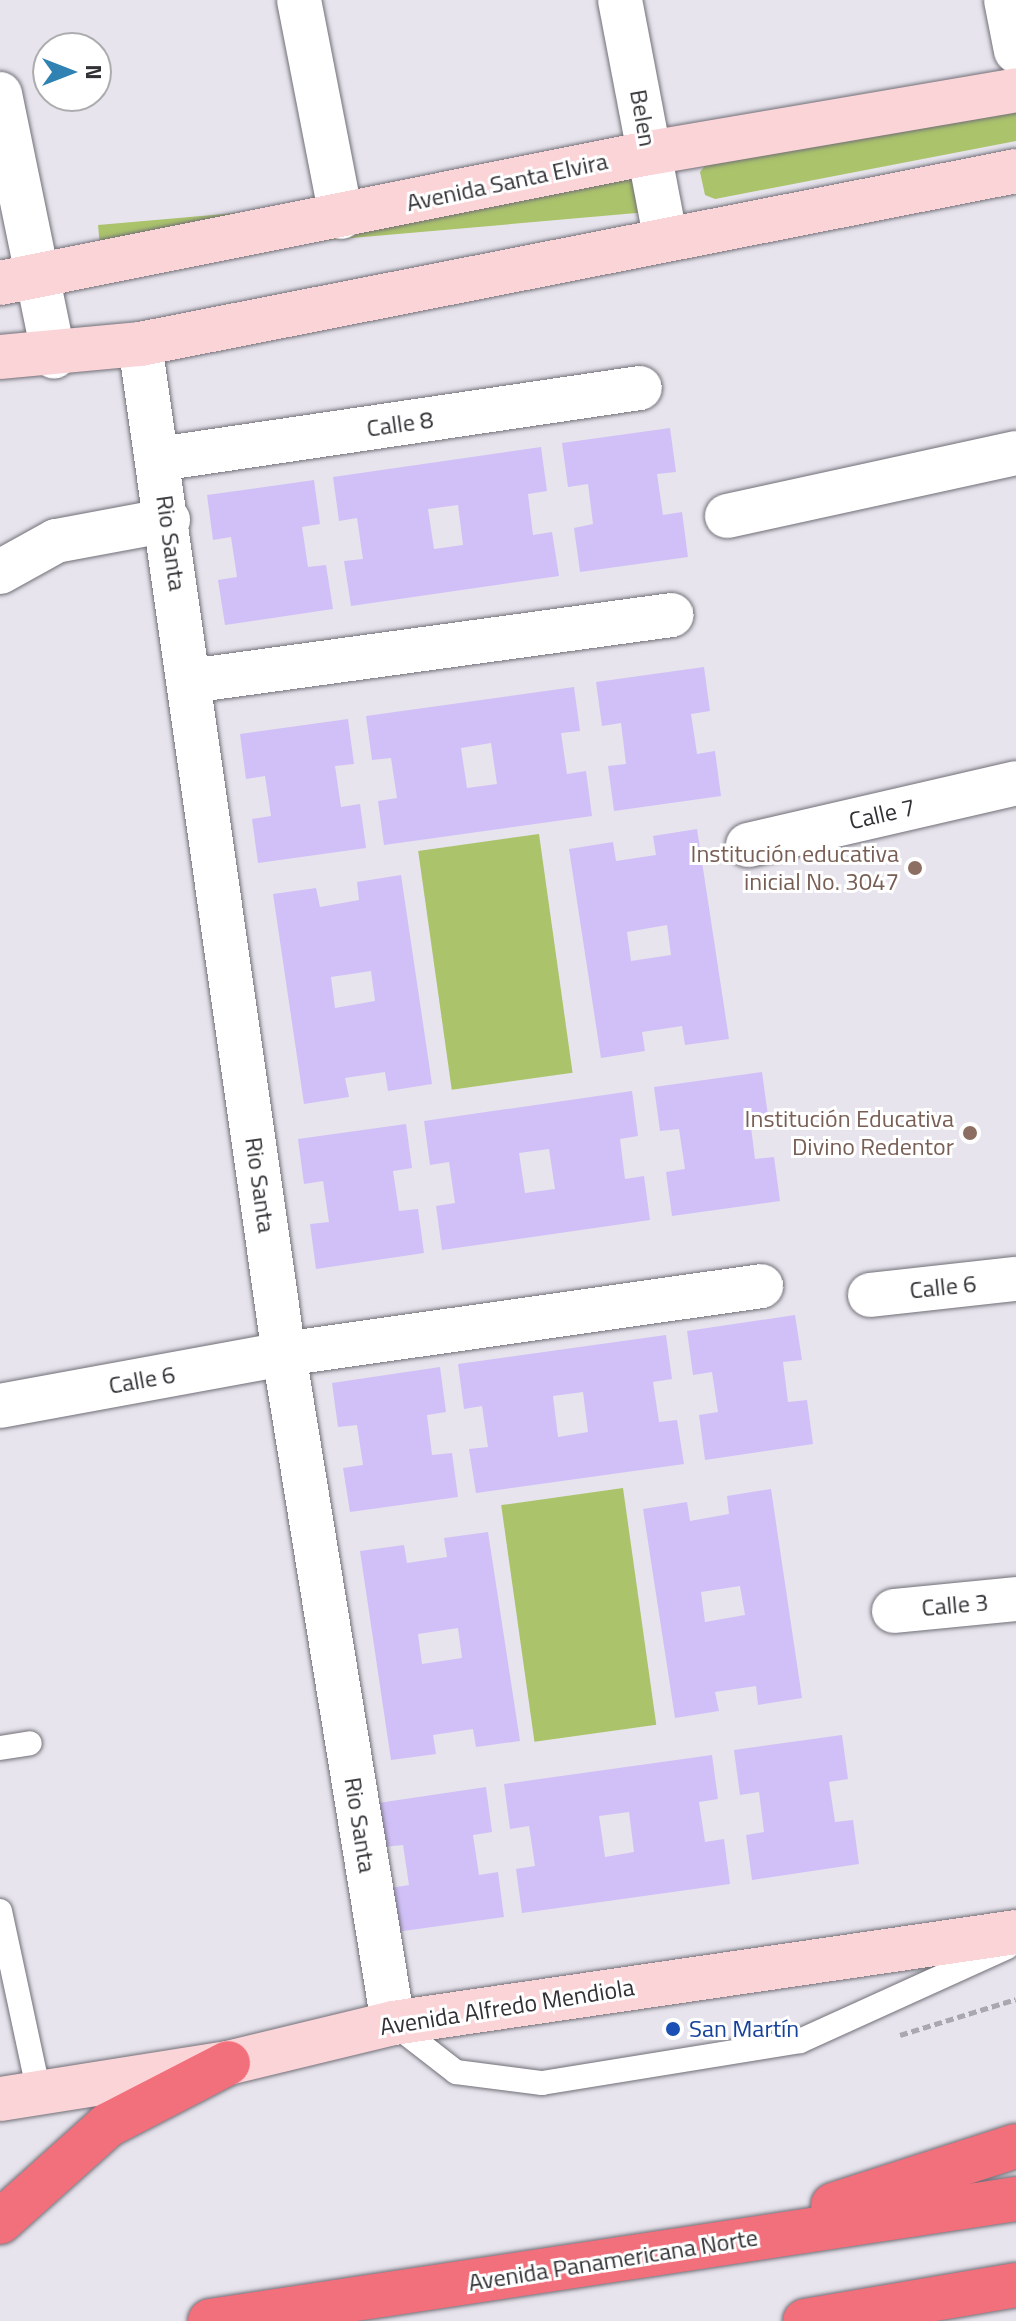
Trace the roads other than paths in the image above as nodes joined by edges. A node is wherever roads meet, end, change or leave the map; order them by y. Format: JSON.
{"nodes":[{"id":1,"x":299,"y":0,"type":"edge"},
{"id":2,"x":620,"y":0,"type":"edge"},
{"id":3,"x":1006,"y":0,"type":"edge"},
{"id":4,"x":1016,"y":51,"type":"edge"},
{"id":5,"x":1016,"y":90,"type":"edge"},
{"id":6,"x":0,"y":94,"type":"edge"},
{"id":7,"x":649,"y":153,"type":"junction"},
{"id":8,"x":1016,"y":171,"type":"edge"},
{"id":9,"x":341,"y":217,"type":"junction"},
{"id":10,"x":665,"y":236,"type":"junction"},
{"id":11,"x":19,"y":282,"type":"edge"},
{"id":12,"x":140,"y":344,"type":"junction"},
{"id":13,"x":0,"y":357,"type":"edge"},
{"id":14,"x":54,"y":357,"type":"junction"},
{"id":15,"x":640,"y":388,"type":"dead end"},
{"id":16,"x":1016,"y":453,"type":"edge"},
{"id":17,"x":159,"y":459,"type":"junction"},
{"id":18,"x":727,"y":516,"type":"dead end"},
{"id":19,"x":168,"y":520,"type":"junction"},
{"id":20,"x":0,"y":572,"type":"edge"},
{"id":21,"x":672,"y":615,"type":"dead end"},
{"id":22,"x":190,"y":681,"type":"junction"},
{"id":23,"x":1016,"y":783,"type":"edge"},
{"id":24,"x":748,"y":845,"type":"dead end"},
{"id":25,"x":1016,"y":1279,"type":"edge"},
{"id":26,"x":761,"y":1286,"type":"dead end"},
{"id":27,"x":870,"y":1295,"type":"dead end"},
{"id":28,"x":284,"y":1354,"type":"junction"},
{"id":29,"x":0,"y":1406,"type":"edge"},
{"id":30,"x":1016,"y":1599,"type":"edge"},
{"id":31,"x":894,"y":1611,"type":"dead end"},
{"id":32,"x":30,"y":1743,"type":"dead end"},
{"id":33,"x":0,"y":1748,"type":"edge"},
{"id":34,"x":0,"y":1911,"type":"edge"},
{"id":35,"x":1016,"y":1932,"type":"edge"},
{"id":36,"x":1016,"y":1943,"type":"edge"},
{"id":37,"x":393,"y":2023,"type":"junction"},
{"id":38,"x":228,"y":2063,"type":"junction"},
{"id":39,"x":20,"y":2096,"type":"edge"},
{"id":40,"x":1016,"y":2146,"type":"edge"},
{"id":41,"x":1016,"y":2199,"type":"edge"},
{"id":42,"x":0,"y":2222,"type":"edge"},
{"id":43,"x":709,"y":2245,"type":"junction"},
{"id":44,"x":1016,"y":2285,"type":"edge"},
{"id":45,"x":210,"y":2321,"type":"edge"},
{"id":46,"x":805,"y":2321,"type":"edge"}],
"edges":[{"from":1,"to":9,"type":"street"},
{"from":2,"to":7,"type":"street","name":"Belen"},
{"from":3,"to":4,"type":"street"},
{"from":5,"to":7,"type":"street","name":"Avenida Santa Elvira"},
{"from":6,"to":11,"type":"street"},
{"from":7,"to":9,"type":"street","name":"Avenida Santa Elvira"},
{"from":7,"to":10,"type":"street","name":"Belen"},
{"from":8,"to":10,"type":"street"},
{"from":9,"to":11,"type":"street","name":"Avenida Santa Elvira"},
{"from":10,"to":12,"type":"street"},
{"from":11,"to":14,"type":"street"},
{"from":12,"to":14,"type":"street"},
{"from":12,"to":17,"type":"street","name":"Rio Santa"},
{"from":13,"to":14,"type":"street"},
{"from":15,"to":17,"type":"street","name":"Calle 8"},
{"from":16,"to":18,"type":"street"},
{"from":17,"to":19,"type":"street","name":"Rio Santa"},
{"from":19,"to":20,"type":"street"},
{"from":19,"to":22,"type":"street","name":"Rio Santa"},
{"from":21,"to":22,"type":"street"},
{"from":22,"to":28,"type":"street","name":"Rio Santa"},
{"from":23,"to":24,"type":"street","name":"Calle 7"},
{"from":25,"to":27,"type":"street","name":"Calle 6"},
{"from":26,"to":28,"type":"street","name":"Calle 6"},
{"from":28,"to":29,"type":"street","name":"Calle 6"},
{"from":28,"to":37,"type":"street","name":"Rio Santa"},
{"from":30,"to":31,"type":"street","name":"Calle 3"},
{"from":32,"to":33,"type":"lane"},
{"from":34,"to":39,"type":"lane"},
{"from":35,"to":37,"type":"street","name":"Avenida Alfredo Mendiola"},
{"from":36,"to":37,"type":"lane"},
{"from":37,"to":38,"type":"street","name":"Avenida Alfredo Mendiola"},
{"from":38,"to":39,"type":"street","name":"Avenida Alfredo Mendiola"},
{"from":38,"to":42,"type":"highway"},
{"from":40,"to":43,"type":"highway"},
{"from":41,"to":43,"type":"highway","name":"Avenida Panamericana Norte"},
{"from":43,"to":45,"type":"highway","name":"Avenida Panamericana Norte"},
{"from":44,"to":46,"type":"highway"}]}
